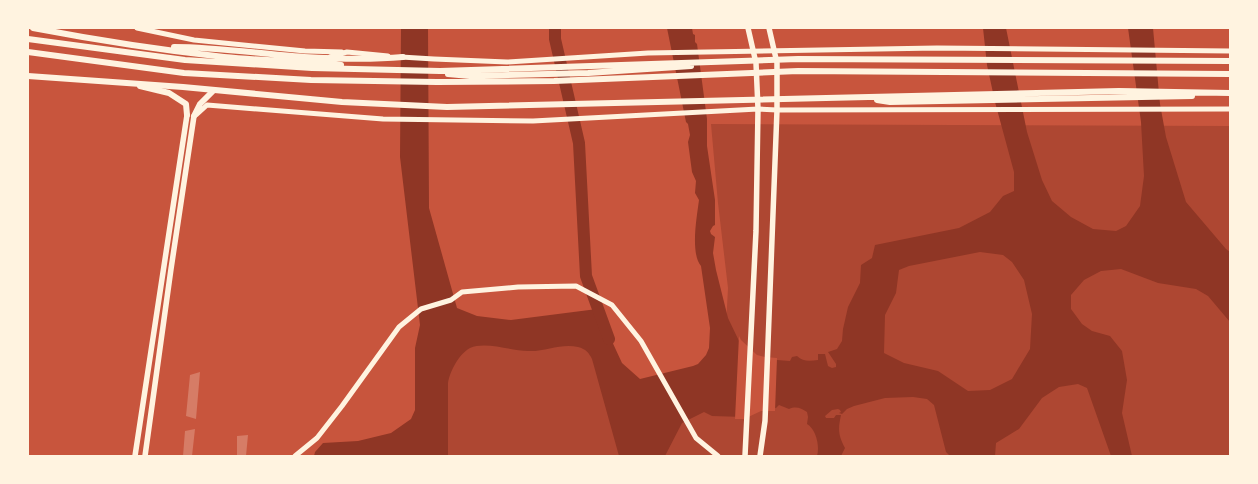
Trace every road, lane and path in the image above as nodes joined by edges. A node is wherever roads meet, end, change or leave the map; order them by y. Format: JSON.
{"nodes":[{"id":1,"x":33,"y":28,"type":"edge"},
{"id":2,"x":137,"y":28,"type":"edge"},
{"id":3,"x":748,"y":28,"type":"edge"},
{"id":4,"x":769,"y":28,"type":"edge"},
{"id":5,"x":28,"y":38,"type":"edge"},
{"id":6,"x":103,"y":49,"type":"junction"},
{"id":7,"x":1230,"y":51,"type":"edge"},
{"id":8,"x":28,"y":52,"type":"edge"},
{"id":9,"x":346,"y":52,"type":"junction"},
{"id":10,"x":754,"y":52,"type":"junction"},
{"id":11,"x":774,"y":52,"type":"junction"},
{"id":12,"x":403,"y":57,"type":"junction"},
{"id":13,"x":313,"y":62,"type":"junction"},
{"id":14,"x":756,"y":63,"type":"junction"},
{"id":15,"x":777,"y":63,"type":"junction"},
{"id":16,"x":1230,"y":63,"type":"edge"},
{"id":17,"x":1230,"y":74,"type":"edge"},
{"id":18,"x":28,"y":76,"type":"edge"},
{"id":19,"x":104,"y":81,"type":"junction"},
{"id":20,"x":213,"y":91,"type":"junction"},
{"id":21,"x":1230,"y":94,"type":"edge"},
{"id":22,"x":1119,"y":95,"type":"junction"},
{"id":23,"x":985,"y":97,"type":"junction"},
{"id":24,"x":758,"y":100,"type":"junction"},
{"id":25,"x":777,"y":100,"type":"junction"},
{"id":26,"x":1230,"y":108,"type":"edge"},
{"id":27,"x":758,"y":109,"type":"junction"},
{"id":28,"x":777,"y":110,"type":"junction"},
{"id":29,"x":187,"y":115,"type":"joint"},
{"id":30,"x":194,"y":116,"type":"junction"},
{"id":31,"x":135,"y":456,"type":"edge"},
{"id":32,"x":145,"y":456,"type":"edge"},
{"id":33,"x":295,"y":456,"type":"edge"},
{"id":34,"x":718,"y":456,"type":"edge"},
{"id":35,"x":745,"y":456,"type":"edge"},
{"id":36,"x":760,"y":456,"type":"edge"}],
"edges":[{"from":1,"to":13,"type":"main road"},
{"from":2,"to":9,"type":"street"},
{"from":3,"to":10,"type":"main road"},
{"from":4,"to":11,"type":"main road"},
{"from":5,"to":6,"type":"main road"},
{"from":6,"to":12,"type":"main road"},
{"from":6,"to":16,"type":"main road"},
{"from":7,"to":11,"type":"street"},
{"from":8,"to":17,"type":"main road"},
{"from":9,"to":12,"type":"street"},
{"from":9,"to":13,"type":"street"},
{"from":10,"to":11,"type":"street"},
{"from":10,"to":12,"type":"street"},
{"from":10,"to":14,"type":"main road"},
{"from":11,"to":15,"type":"main road"},
{"from":13,"to":14,"type":"main road"},
{"from":14,"to":15,"type":"main road"},
{"from":14,"to":24,"type":"main road"},
{"from":15,"to":16,"type":"main road"},
{"from":15,"to":25,"type":"main road"},
{"from":18,"to":19,"type":"main road"},
{"from":19,"to":20,"type":"main road"},
{"from":19,"to":29,"type":"main road"},
{"from":20,"to":24,"type":"main road"},
{"from":20,"to":30,"type":"main road"},
{"from":21,"to":22,"type":"main road"},
{"from":21,"to":22,"type":"main road"},
{"from":22,"to":23,"type":"main road"},
{"from":22,"to":23,"type":"main road"},
{"from":23,"to":25,"type":"main road"},
{"from":24,"to":25,"type":"main road"},
{"from":24,"to":27,"type":"main road"},
{"from":25,"to":28,"type":"main road"},
{"from":26,"to":28,"type":"street"},
{"from":27,"to":28,"type":"street"},
{"from":27,"to":30,"type":"street"},
{"from":27,"to":35,"type":"main road"},
{"from":28,"to":36,"type":"main road"},
{"from":29,"to":31,"type":"main road"},
{"from":30,"to":32,"type":"main road"},
{"from":33,"to":34,"type":"street"}]}
